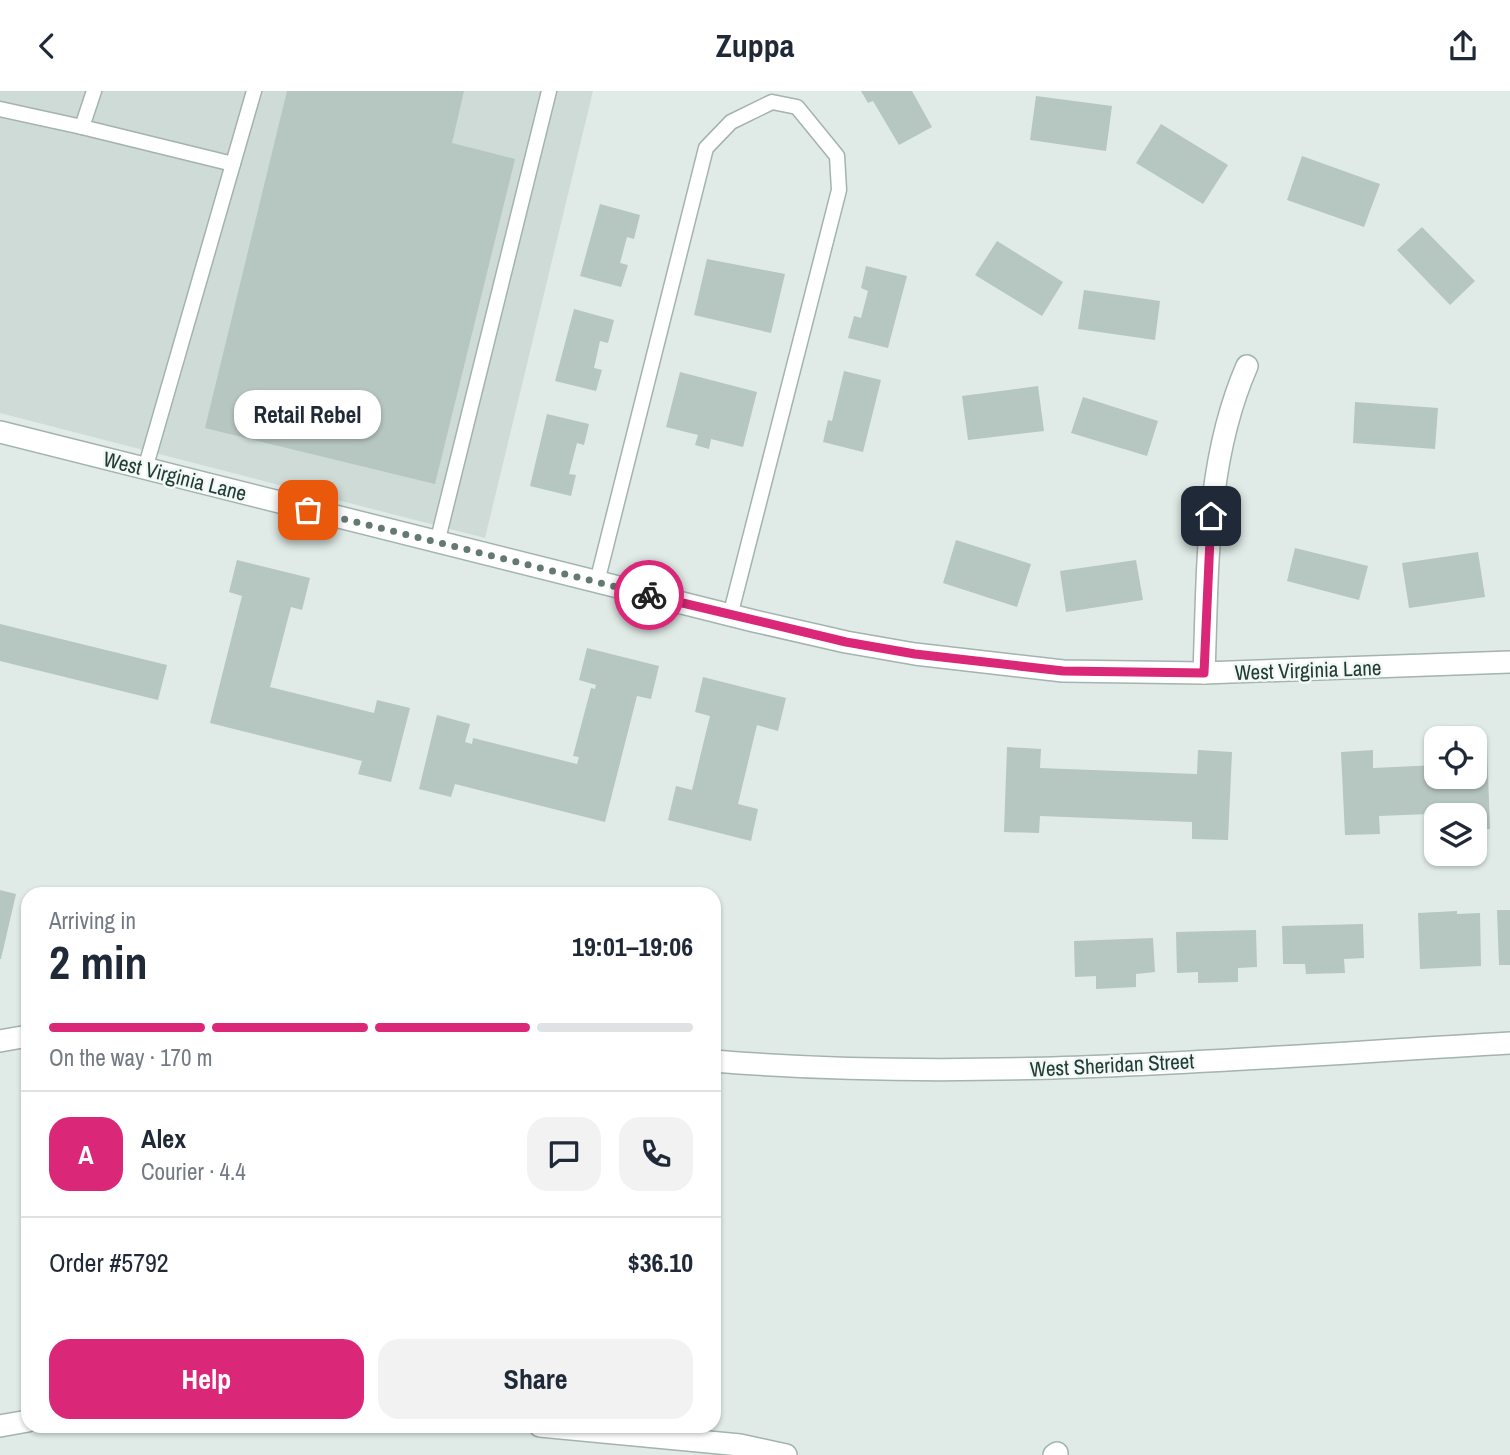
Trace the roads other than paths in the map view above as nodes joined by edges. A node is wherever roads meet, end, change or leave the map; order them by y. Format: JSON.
{"nodes":[{"id":1,"x":94,"y":91,"type":"edge"},
{"id":2,"x":254,"y":91,"type":"edge"},
{"id":3,"x":549,"y":91,"type":"edge"},
{"id":4,"x":0,"y":109,"type":"edge"},
{"id":5,"x":82,"y":127,"type":"junction"},
{"id":6,"x":233,"y":164,"type":"junction"},
{"id":7,"x":1247,"y":366,"type":"dead end"},
{"id":8,"x":0,"y":432,"type":"edge"},
{"id":9,"x":145,"y":469,"type":"junction"},
{"id":10,"x":437,"y":543,"type":"junction"},
{"id":11,"x":597,"y":582,"type":"junction"},
{"id":12,"x":730,"y":616,"type":"junction"},
{"id":13,"x":1510,"y":662,"type":"edge"},
{"id":14,"x":1204,"y":673,"type":"junction"},
{"id":15,"x":21,"y":1037,"type":"edge"},
{"id":16,"x":0,"y":1041,"type":"edge"},
{"id":17,"x":1510,"y":1043,"type":"edge"},
{"id":18,"x":721,"y":1061,"type":"edge"},
{"id":19,"x":21,"y":1422,"type":"edge"},
{"id":20,"x":0,"y":1426,"type":"edge"},
{"id":21,"x":614,"y":1433,"type":"edge"},
{"id":22,"x":786,"y":1455,"type":"edge"}],
"edges":[{"from":1,"to":5,"type":"lane"},
{"from":2,"to":6,"type":"lane"},
{"from":3,"to":10,"type":"lane"},
{"from":4,"to":5,"type":"lane"},
{"from":5,"to":6,"type":"lane"},
{"from":6,"to":9,"type":"lane"},
{"from":7,"to":14,"type":"street"},
{"from":8,"to":9,"type":"street","name":"West Virginia Lane"},
{"from":9,"to":10,"type":"street","name":"West Virginia Lane"},
{"from":10,"to":11,"type":"street","name":"West Virginia Lane"},
{"from":11,"to":12,"type":"street","name":"West Virginia Lane"},
{"from":11,"to":12,"type":"lane"},
{"from":12,"to":14,"type":"street","name":"West Virginia Lane"},
{"from":13,"to":14,"type":"street","name":"West Virginia Lane"},
{"from":15,"to":16,"type":"street"},
{"from":17,"to":18,"type":"street","name":"West Sheridan Street"},
{"from":19,"to":20,"type":"street"},
{"from":21,"to":22,"type":"street"}]}
